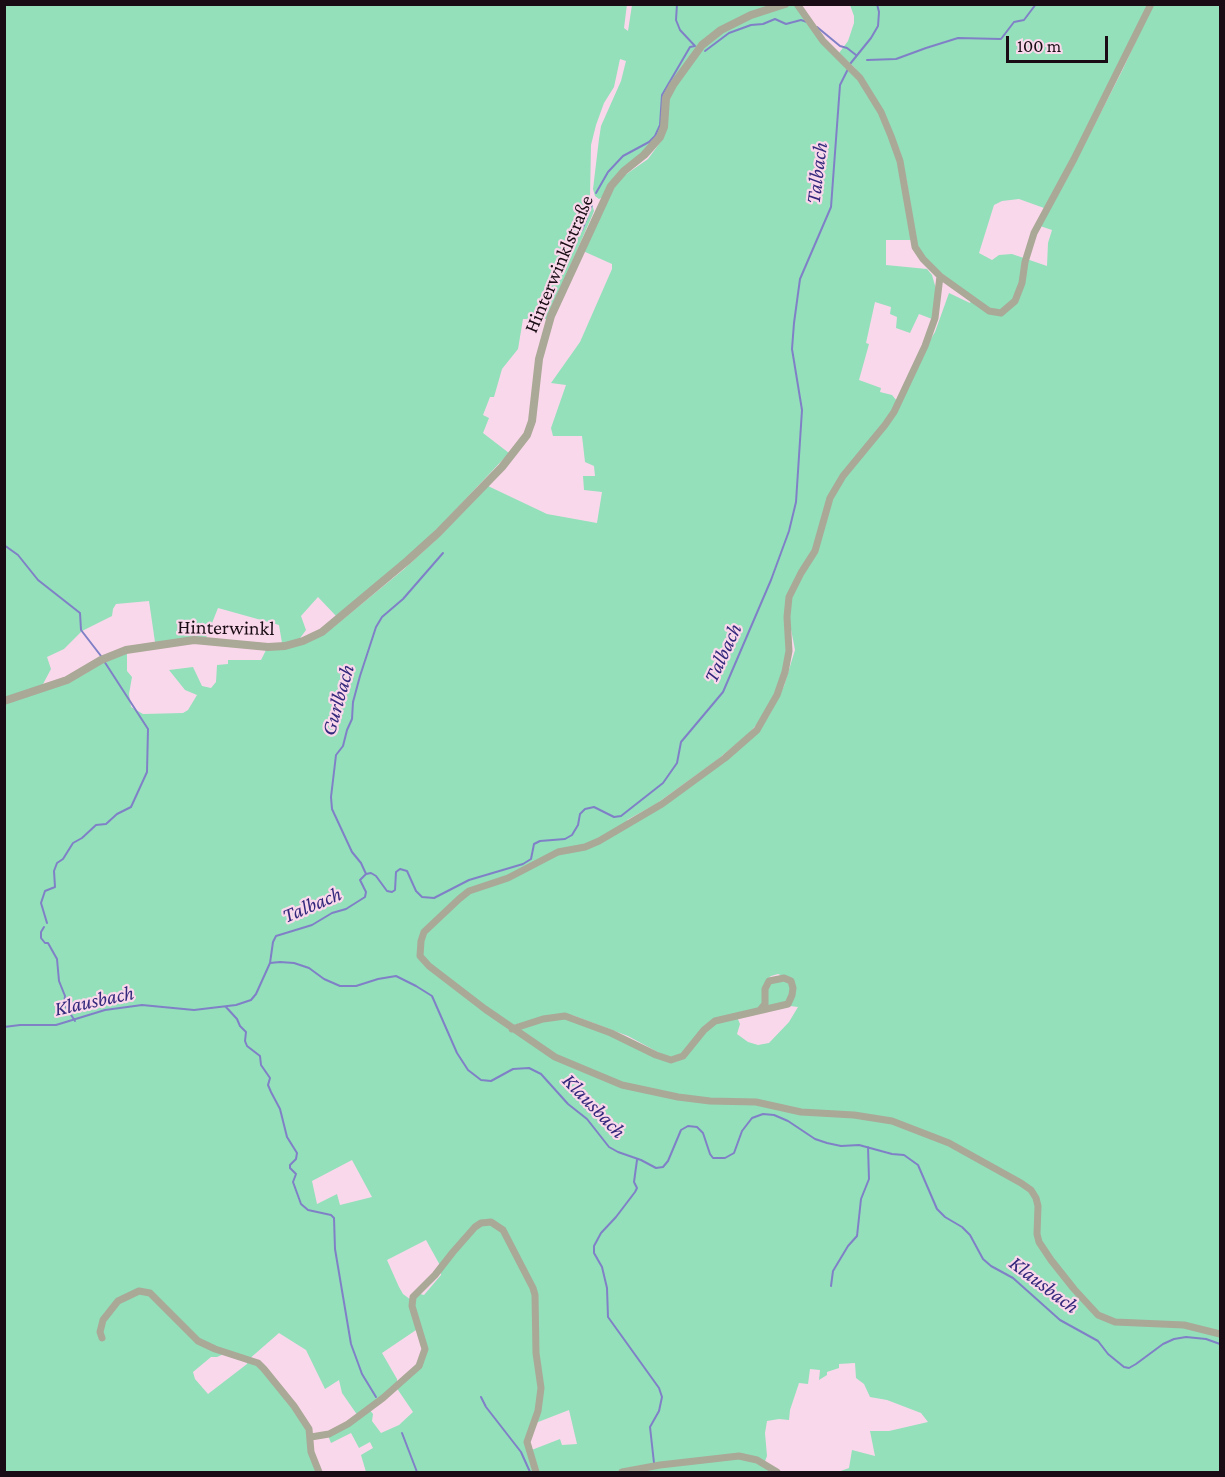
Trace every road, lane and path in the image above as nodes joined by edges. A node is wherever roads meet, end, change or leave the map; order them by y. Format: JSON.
{"nodes":[{"id":1,"x":785,"y":4,"type":"edge"},
{"id":2,"x":797,"y":4,"type":"edge"},
{"id":3,"x":1151,"y":4,"type":"edge"},
{"id":4,"x":940,"y":276,"type":"junction"},
{"id":5,"x":341,"y":615,"type":"joint"},
{"id":6,"x":4,"y":701,"type":"edge"},
{"id":7,"x":760,"y":1010,"type":"junction"},
{"id":8,"x":512,"y":1029,"type":"junction"},
{"id":9,"x":1221,"y":1334,"type":"edge"},
{"id":10,"x":102,"y":1338,"type":"dead end"},
{"id":11,"x":311,"y":1437,"type":"junction"},
{"id":12,"x":319,"y":1473,"type":"edge"},
{"id":13,"x":536,"y":1473,"type":"edge"},
{"id":14,"x":622,"y":1473,"type":"edge"},
{"id":15,"x":777,"y":1473,"type":"edge"}],
"edges":[{"from":1,"to":5,"type":"street","name":"Hinterwinklstraße"},
{"from":2,"to":4,"type":"street"},
{"from":3,"to":4,"type":"street"},
{"from":4,"to":8,"type":"street"},
{"from":5,"to":6,"type":"street","name":"Hinterwinkl"},
{"from":7,"to":7,"type":"street"},
{"from":7,"to":8,"type":"street"},
{"from":8,"to":9,"type":"street"},
{"from":10,"to":11,"type":"street"},
{"from":11,"to":12,"type":"street"},
{"from":11,"to":13,"type":"street"},
{"from":14,"to":15,"type":"street"}]}
